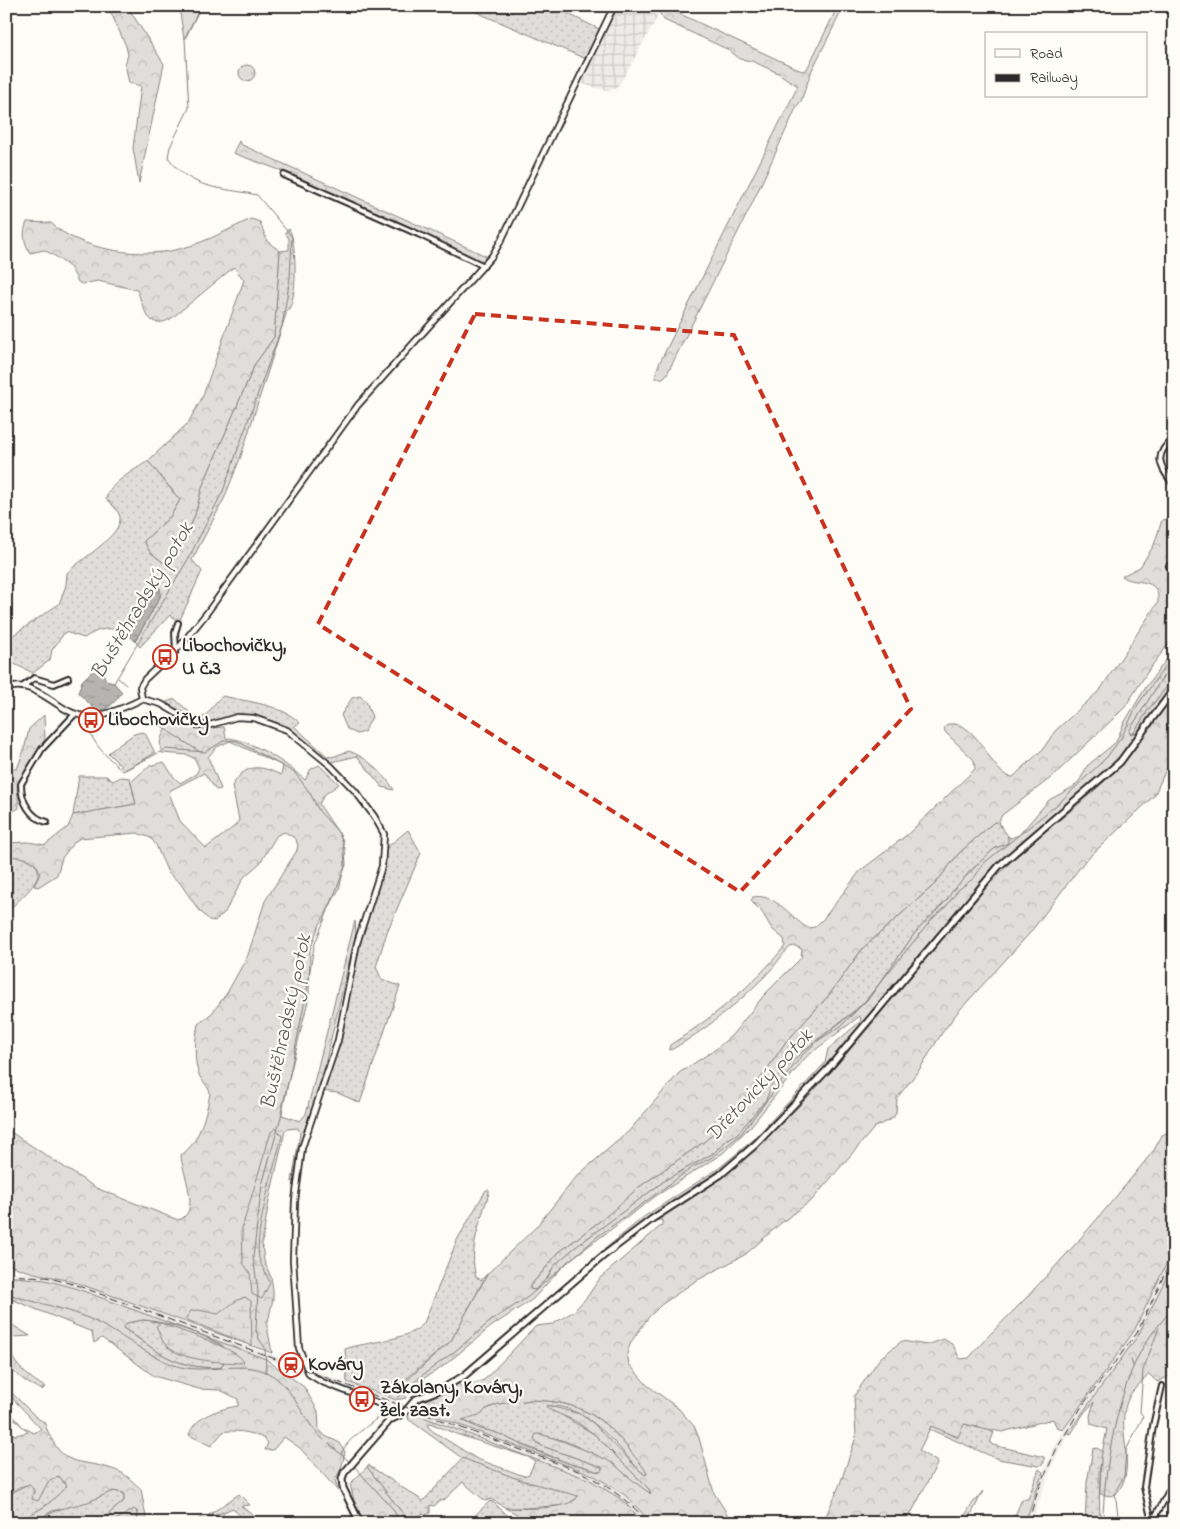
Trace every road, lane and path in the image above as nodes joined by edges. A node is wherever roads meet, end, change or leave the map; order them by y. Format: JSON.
{"nodes":[{"id":1,"x":614,"y":6,"type":"edge"},
{"id":2,"x":284,"y":175,"type":"dead end"},
{"id":3,"x":484,"y":266,"type":"junction"},
{"id":4,"x":1174,"y":438,"type":"edge"},
{"id":5,"x":1173,"y":484,"type":"edge"},
{"id":6,"x":178,"y":623,"type":"dead end"},
{"id":7,"x":176,"y":651,"type":"junction"},
{"id":8,"x":68,"y":678,"type":"dead end"},
{"id":9,"x":22,"y":687,"type":"junction"},
{"id":10,"x":6,"y":689,"type":"edge"},
{"id":11,"x":1174,"y":689,"type":"edge"},
{"id":12,"x":142,"y":699,"type":"junction"},
{"id":13,"x":75,"y":714,"type":"junction"},
{"id":14,"x":48,"y":822,"type":"dead end"},
{"id":15,"x":1162,"y":1386,"type":"dead end"},
{"id":16,"x":395,"y":1416,"type":"junction"},
{"id":17,"x":1174,"y":1481,"type":"edge"},
{"id":18,"x":1152,"y":1522,"type":"edge"},
{"id":19,"x":360,"y":1523,"type":"edge"}],
"edges":[{"from":1,"to":3,"type":"street"},
{"from":2,"to":3,"type":"street"},
{"from":3,"to":7,"type":"street"},
{"from":4,"to":5,"type":"street"},
{"from":6,"to":7,"type":"street"},
{"from":7,"to":12,"type":"street"},
{"from":8,"to":9,"type":"street"},
{"from":9,"to":10,"type":"street"},
{"from":9,"to":13,"type":"street"},
{"from":11,"to":16,"type":"main road"},
{"from":12,"to":13,"type":"street"},
{"from":12,"to":16,"type":"street"},
{"from":13,"to":14,"type":"street"},
{"from":15,"to":18,"type":"street"},
{"from":16,"to":19,"type":"main road"},
{"from":17,"to":18,"type":"street"}]}
